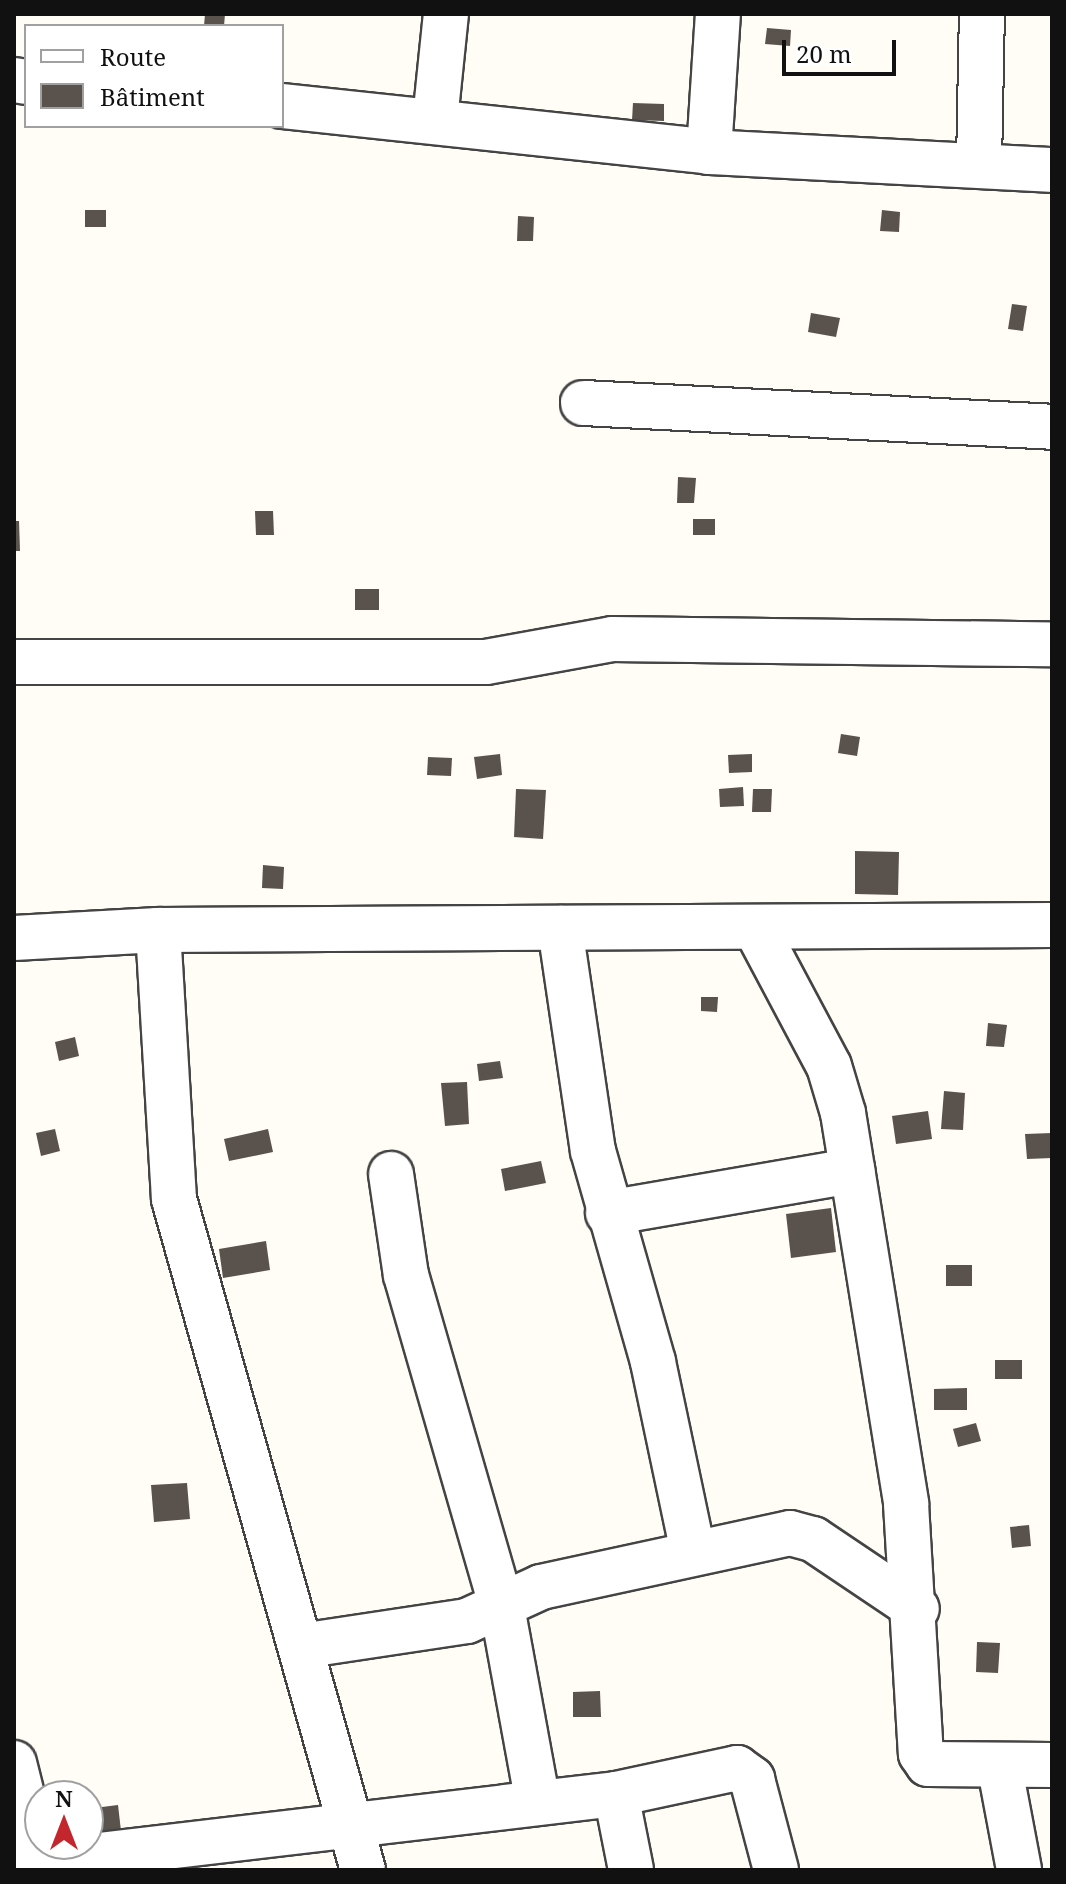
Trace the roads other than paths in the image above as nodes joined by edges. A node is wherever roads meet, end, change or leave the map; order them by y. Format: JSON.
{"nodes":[{"id":1,"x":446,"y":14,"type":"edge"},
{"id":2,"x":718,"y":14,"type":"edge"},
{"id":3,"x":982,"y":14,"type":"edge"},
{"id":4,"x":284,"y":106,"type":"edge"},
{"id":5,"x":435,"y":120,"type":"junction"},
{"id":6,"x":709,"y":152,"type":"junction"},
{"id":7,"x":979,"y":165,"type":"junction"},
{"id":8,"x":1052,"y":170,"type":"edge"},
{"id":9,"x":583,"y":403,"type":"dead end"},
{"id":10,"x":1052,"y":427,"type":"edge"},
{"id":11,"x":1052,"y":644,"type":"edge"},
{"id":12,"x":14,"y":662,"type":"edge"},
{"id":13,"x":1052,"y":925,"type":"edge"},
{"id":14,"x":755,"y":927,"type":"junction"},
{"id":15,"x":560,"y":928,"type":"junction"},
{"id":16,"x":158,"y":930,"type":"junction"},
{"id":17,"x":14,"y":938,"type":"edge"},
{"id":18,"x":852,"y":1171,"type":"junction"},
{"id":19,"x":391,"y":1174,"type":"dead end"},
{"id":20,"x":608,"y":1213,"type":"junction"},
{"id":21,"x":693,"y":1551,"type":"junction"},
{"id":22,"x":502,"y":1607,"type":"junction"},
{"id":23,"x":917,"y":1609,"type":"junction"},
{"id":24,"x":301,"y":1646,"type":"junction"},
{"id":25,"x":14,"y":1763,"type":"edge"},
{"id":26,"x":1052,"y":1765,"type":"edge"},
{"id":27,"x":1000,"y":1769,"type":"junction"},
{"id":28,"x":616,"y":1794,"type":"junction"},
{"id":29,"x":538,"y":1803,"type":"junction"},
{"id":30,"x":354,"y":1823,"type":"junction"},
{"id":31,"x":148,"y":1861,"type":"edge"},
{"id":32,"x":26,"y":1864,"type":"edge"},
{"id":33,"x":363,"y":1870,"type":"edge"},
{"id":34,"x":631,"y":1870,"type":"edge"},
{"id":35,"x":776,"y":1870,"type":"edge"},
{"id":36,"x":1019,"y":1870,"type":"edge"}],
"edges":[{"from":1,"to":5,"type":"street"},
{"from":2,"to":6,"type":"street"},
{"from":3,"to":7,"type":"street"},
{"from":4,"to":5,"type":"street"},
{"from":5,"to":6,"type":"street"},
{"from":6,"to":7,"type":"street"},
{"from":7,"to":8,"type":"street"},
{"from":9,"to":10,"type":"street"},
{"from":11,"to":12,"type":"street"},
{"from":13,"to":14,"type":"street"},
{"from":14,"to":15,"type":"street"},
{"from":14,"to":18,"type":"street"},
{"from":15,"to":16,"type":"street"},
{"from":15,"to":20,"type":"street"},
{"from":16,"to":17,"type":"street"},
{"from":16,"to":24,"type":"street"},
{"from":18,"to":20,"type":"street"},
{"from":18,"to":23,"type":"street"},
{"from":19,"to":22,"type":"street"},
{"from":20,"to":21,"type":"street"},
{"from":21,"to":22,"type":"street"},
{"from":21,"to":23,"type":"street"},
{"from":22,"to":24,"type":"street"},
{"from":22,"to":29,"type":"street"},
{"from":23,"to":27,"type":"street"},
{"from":24,"to":30,"type":"street"},
{"from":25,"to":32,"type":"street"},
{"from":26,"to":27,"type":"street"},
{"from":27,"to":36,"type":"street"},
{"from":28,"to":29,"type":"street"},
{"from":28,"to":34,"type":"street"},
{"from":28,"to":35,"type":"street"},
{"from":29,"to":30,"type":"street"},
{"from":30,"to":31,"type":"street"},
{"from":30,"to":33,"type":"street"},
{"from":31,"to":32,"type":"street"}]}
